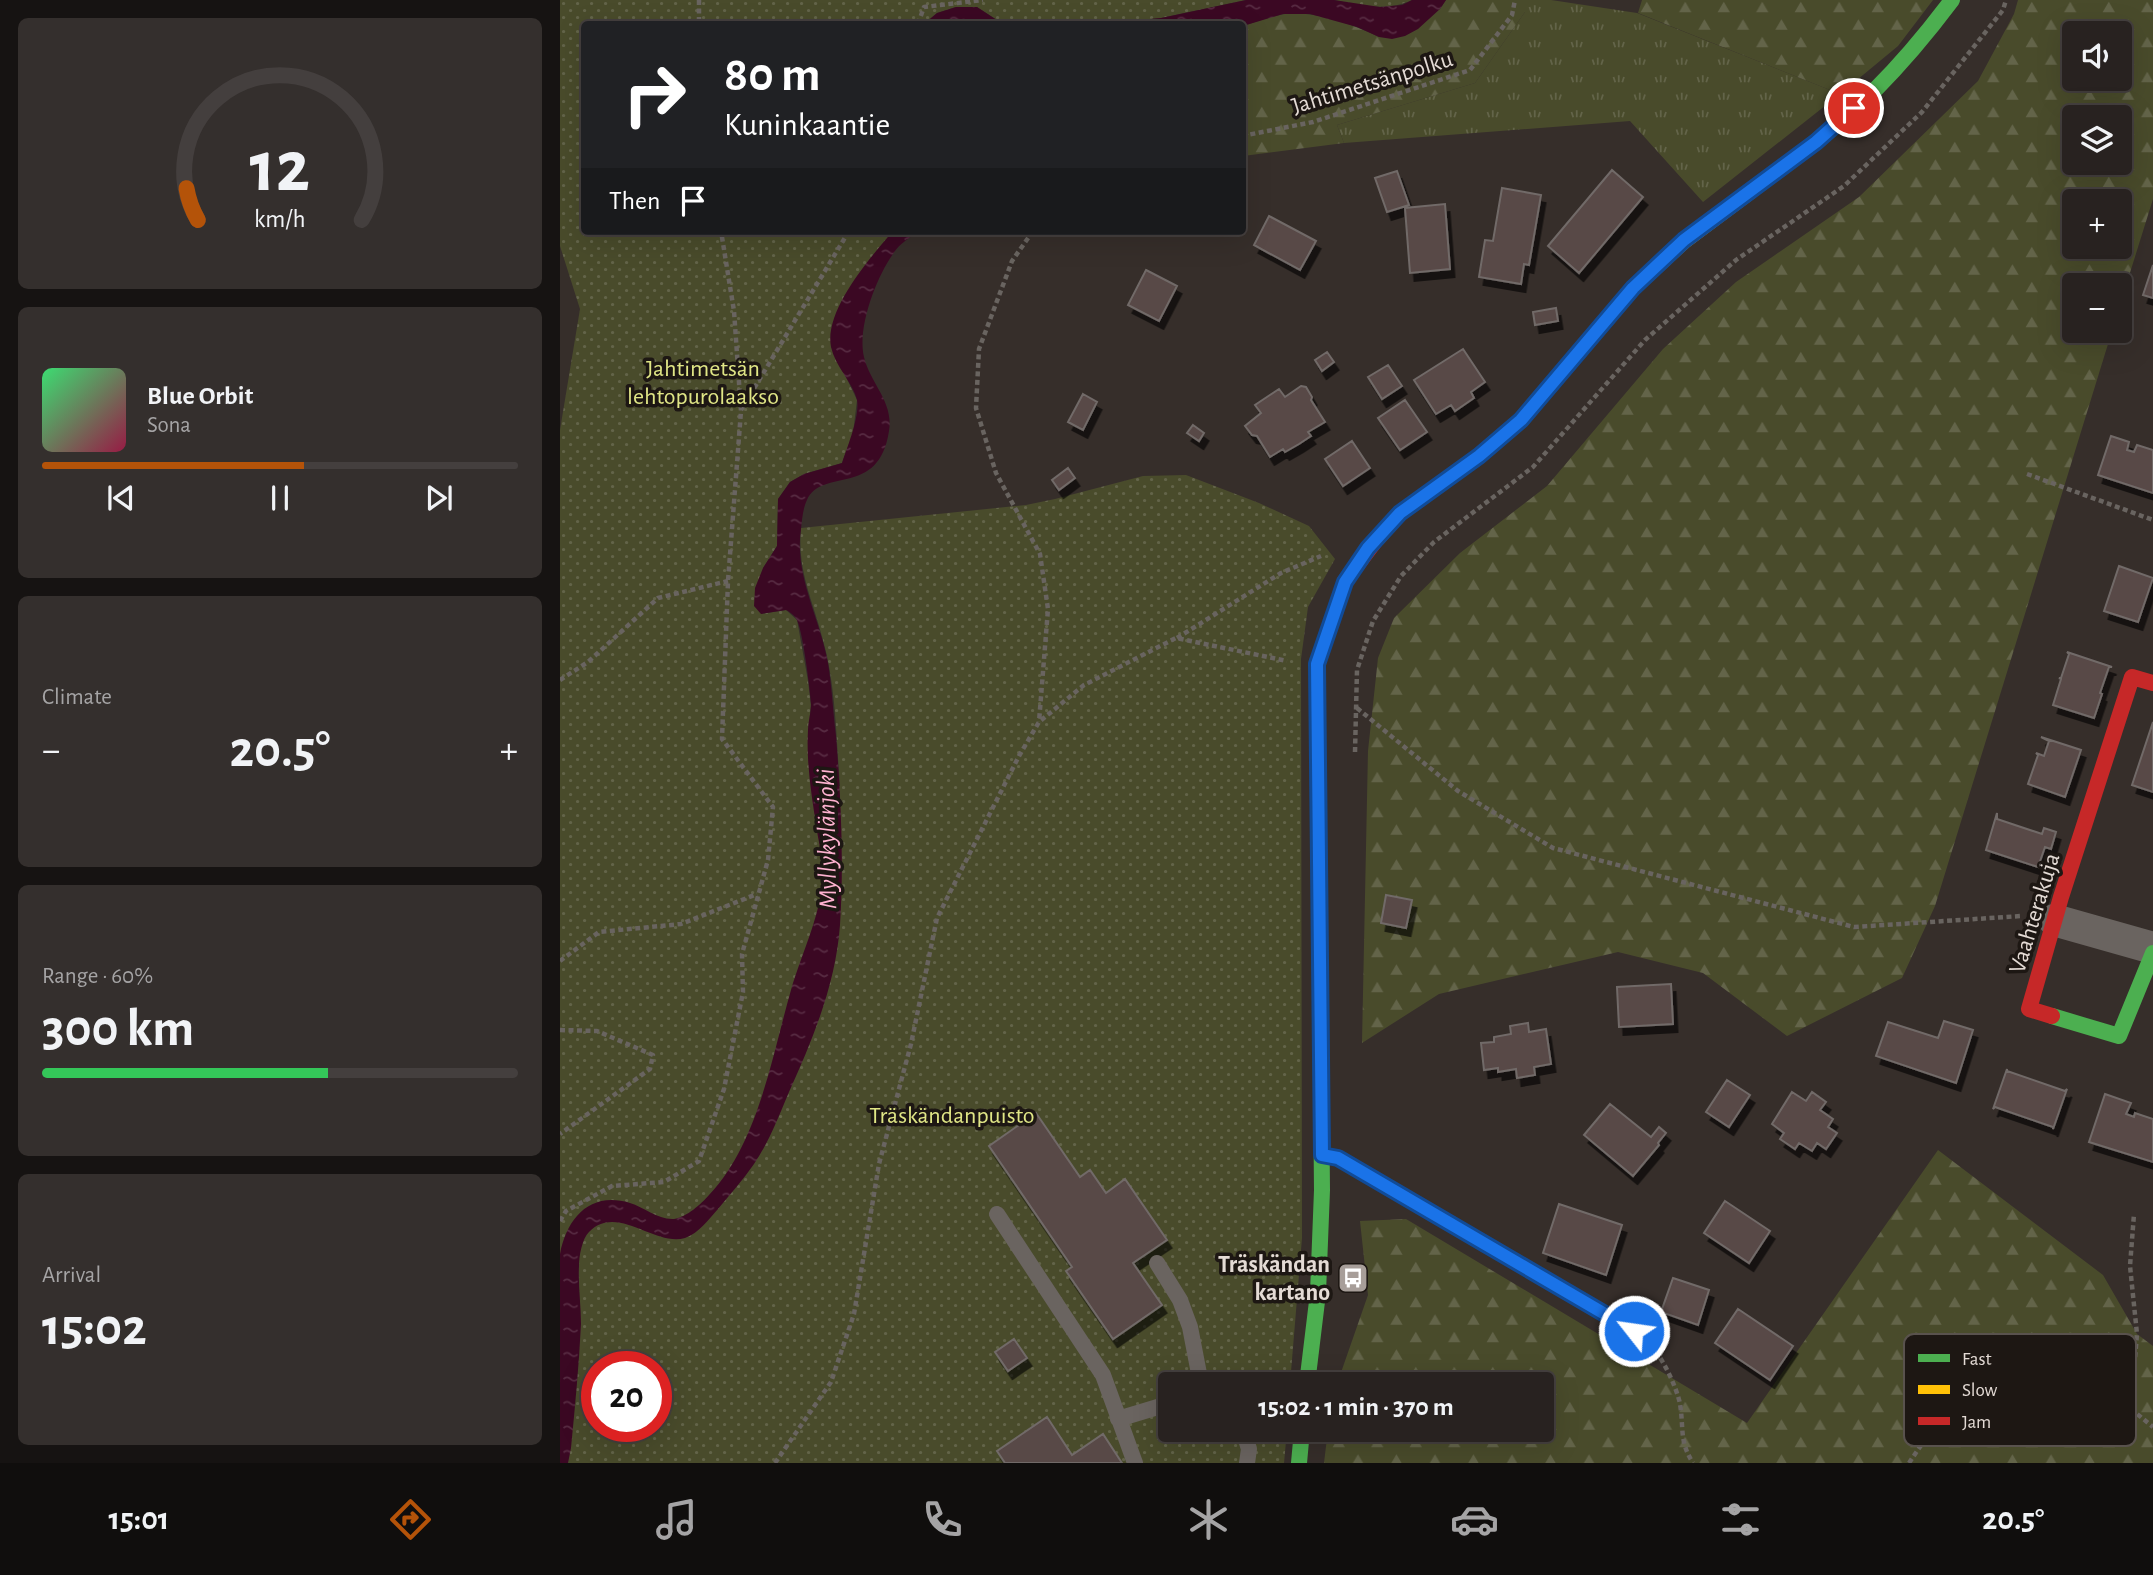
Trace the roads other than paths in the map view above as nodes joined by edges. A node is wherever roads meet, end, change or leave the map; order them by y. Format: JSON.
{"nodes":[{"id":1,"x":1952,"y":0,"type":"edge"},
{"id":2,"x":2153,"y":683,"type":"edge"},
{"id":3,"x":2042,"y":918,"type":"junction"},
{"id":4,"x":2153,"y":951,"type":"edge"},
{"id":5,"x":1322,"y":1155,"type":"junction"},
{"id":6,"x":997,"y":1214,"type":"dead end"},
{"id":7,"x":1157,"y":1263,"type":"dead end"},
{"id":8,"x":1634,"y":1331,"type":"road end"},
{"id":9,"x":1199,"y":1372,"type":"edge"},
{"id":10,"x":1308,"y":1372,"type":"edge"},
{"id":11,"x":1158,"y":1407,"type":"edge"},
{"id":12,"x":1118,"y":1419,"type":"junction"},
{"id":13,"x":1247,"y":1442,"type":"edge"},
{"id":14,"x":1301,"y":1442,"type":"edge"},
{"id":15,"x":1135,"y":1463,"type":"edge"},
{"id":16,"x":1247,"y":1463,"type":"edge"},
{"id":17,"x":1299,"y":1463,"type":"edge"}],
"edges":[{"from":1,"to":5,"type":"main road"},
{"from":2,"to":3,"type":"main road","name":"Vaahterakuja"},
{"from":3,"to":4,"type":"street"},
{"from":3,"to":4,"type":"main road","name":"Vaahterakuja"},
{"from":5,"to":8,"type":"lane"},
{"from":5,"to":10,"type":"main road"},
{"from":6,"to":12,"type":"lane"},
{"from":7,"to":9,"type":"lane"},
{"from":11,"to":12,"type":"lane"},
{"from":12,"to":15,"type":"lane"},
{"from":13,"to":16,"type":"lane"},
{"from":14,"to":17,"type":"main road"}]}
